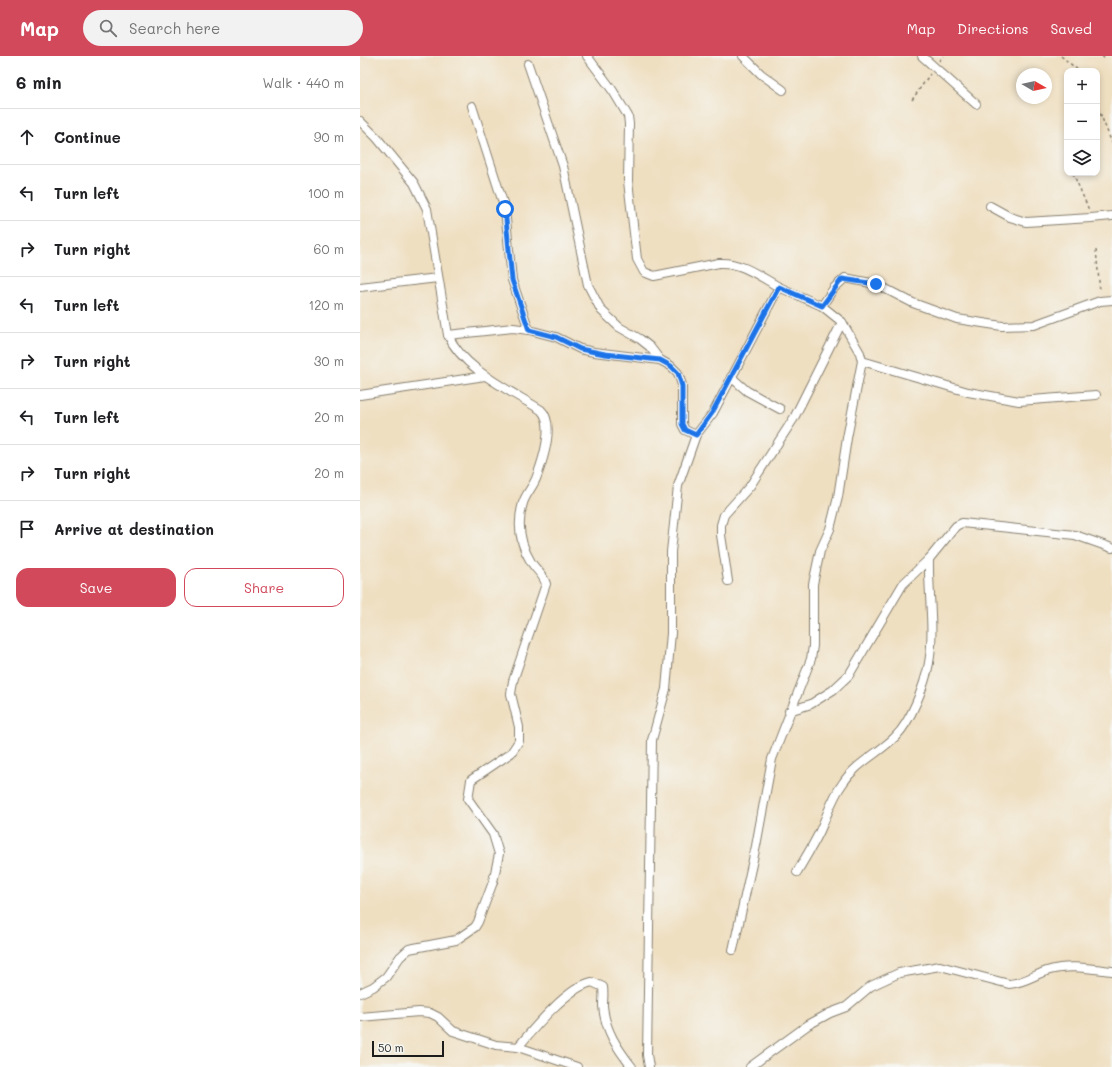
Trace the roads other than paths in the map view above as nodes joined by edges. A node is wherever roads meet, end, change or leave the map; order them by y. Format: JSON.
{"nodes":[{"id":1,"x":587,"y":56,"type":"edge"},
{"id":2,"x":743,"y":56,"type":"edge"},
{"id":3,"x":922,"y":56,"type":"edge"},
{"id":4,"x":528,"y":64,"type":"dead end"},
{"id":5,"x":783,"y":90,"type":"dead end"},
{"id":6,"x":976,"y":104,"type":"dead end"},
{"id":7,"x":472,"y":106,"type":"dead end"},
{"id":8,"x":360,"y":121,"type":"edge"},
{"id":9,"x":990,"y":206,"type":"dead end"},
{"id":10,"x":1112,"y":216,"type":"edge"},
{"id":11,"x":438,"y":278,"type":"junction"},
{"id":12,"x":360,"y":287,"type":"edge"},
{"id":13,"x":779,"y":287,"type":"junction"},
{"id":14,"x":1112,"y":300,"type":"edge"},
{"id":15,"x":822,"y":306,"type":"junction"},
{"id":16,"x":842,"y":322,"type":"junction"},
{"id":17,"x":529,"y":330,"type":"junction"},
{"id":18,"x":448,"y":335,"type":"junction"},
{"id":19,"x":660,"y":360,"type":"junction"},
{"id":20,"x":862,"y":361,"type":"junction"},
{"id":21,"x":486,"y":376,"type":"junction"},
{"id":22,"x":731,"y":377,"type":"junction"},
{"id":23,"x":360,"y":395,"type":"edge"},
{"id":24,"x":1096,"y":395,"type":"dead end"},
{"id":25,"x":780,"y":409,"type":"dead end"},
{"id":26,"x":696,"y":435,"type":"junction"},
{"id":27,"x":1112,"y":548,"type":"edge"},
{"id":28,"x":929,"y":559,"type":"junction"},
{"id":29,"x":728,"y":581,"type":"dead end"},
{"id":30,"x":789,"y":712,"type":"junction"},
{"id":31,"x":797,"y":872,"type":"dead end"},
{"id":32,"x":733,"y":950,"type":"dead end"},
{"id":33,"x":1112,"y":971,"type":"edge"},
{"id":34,"x":360,"y":993,"type":"edge"},
{"id":35,"x":360,"y":1017,"type":"edge"},
{"id":36,"x":518,"y":1047,"type":"junction"},
{"id":37,"x":577,"y":1067,"type":"edge"},
{"id":38,"x":632,"y":1067,"type":"edge"},
{"id":39,"x":649,"y":1067,"type":"edge"},
{"id":40,"x":750,"y":1067,"type":"edge"}],
"edges":[{"from":1,"to":13,"type":"street"},
{"from":2,"to":5,"type":"street"},
{"from":3,"to":6,"type":"street"},
{"from":4,"to":19,"type":"street"},
{"from":7,"to":17,"type":"street"},
{"from":8,"to":11,"type":"street"},
{"from":9,"to":10,"type":"street"},
{"from":11,"to":12,"type":"street"},
{"from":11,"to":18,"type":"street"},
{"from":13,"to":15,"type":"street"},
{"from":13,"to":22,"type":"street"},
{"from":14,"to":15,"type":"street"},
{"from":15,"to":16,"type":"street"},
{"from":16,"to":20,"type":"street"},
{"from":16,"to":29,"type":"street"},
{"from":17,"to":18,"type":"street"},
{"from":17,"to":19,"type":"street"},
{"from":18,"to":21,"type":"street"},
{"from":19,"to":26,"type":"street"},
{"from":20,"to":24,"type":"street"},
{"from":20,"to":30,"type":"street"},
{"from":21,"to":23,"type":"street"},
{"from":21,"to":34,"type":"street"},
{"from":22,"to":25,"type":"street"},
{"from":22,"to":26,"type":"street"},
{"from":26,"to":39,"type":"street"},
{"from":27,"to":28,"type":"street"},
{"from":28,"to":30,"type":"street"},
{"from":28,"to":31,"type":"street"},
{"from":30,"to":32,"type":"street"},
{"from":33,"to":40,"type":"street"},
{"from":35,"to":36,"type":"street"},
{"from":36,"to":37,"type":"street"},
{"from":36,"to":38,"type":"street"}]}
